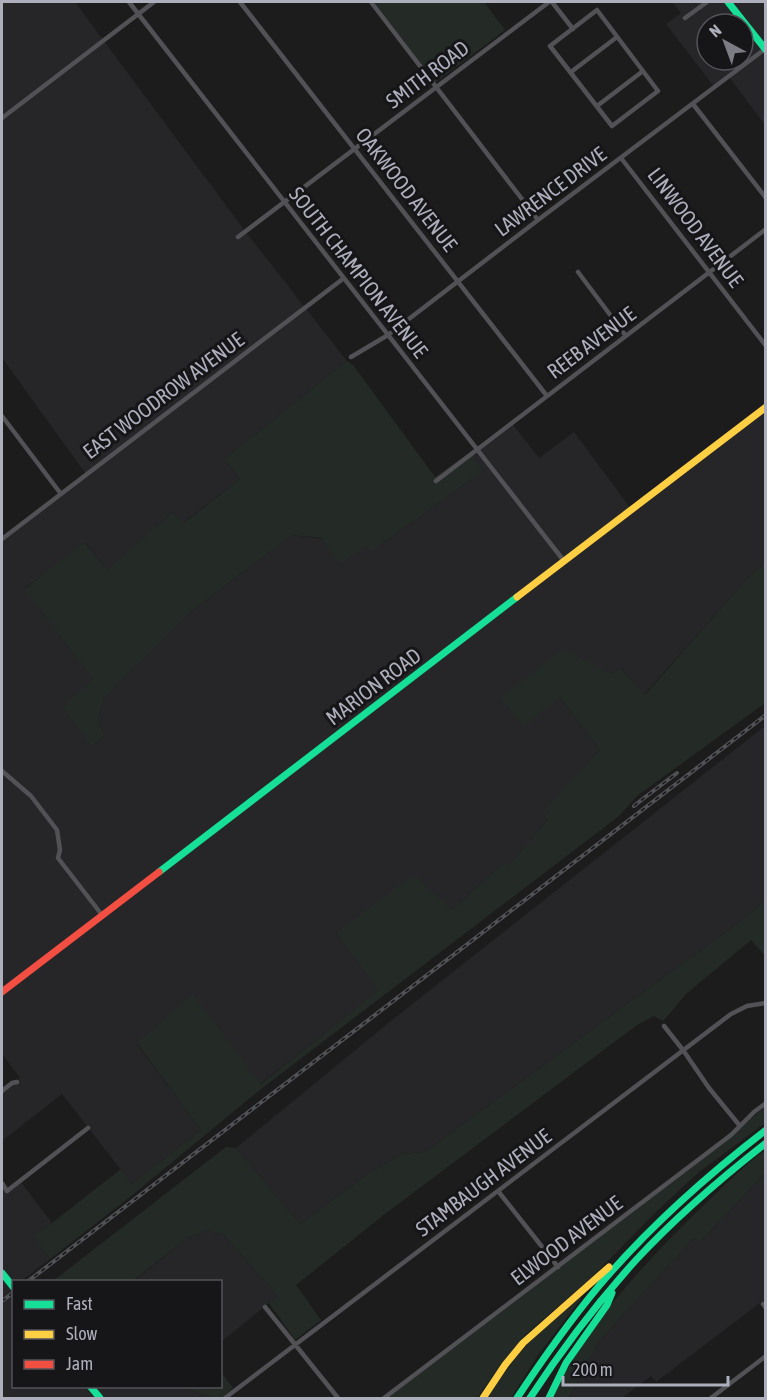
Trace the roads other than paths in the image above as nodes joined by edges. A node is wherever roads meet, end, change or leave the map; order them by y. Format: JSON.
{"nodes":[{"id":1,"x":129,"y":2,"type":"edge"},
{"id":2,"x":154,"y":2,"type":"edge"},
{"id":3,"x":240,"y":2,"type":"edge"},
{"id":4,"x":371,"y":2,"type":"edge"},
{"id":5,"x":550,"y":2,"type":"edge"},
{"id":6,"x":707,"y":2,"type":"edge"},
{"id":7,"x":728,"y":2,"type":"edge"},
{"id":8,"x":138,"y":14,"type":"junction"},
{"id":9,"x":685,"y":18,"type":"dead end"},
{"id":10,"x":573,"y":29,"type":"junction"},
{"id":11,"x":617,"y":38,"type":"junction"},
{"id":12,"x":765,"y":49,"type":"edge"},
{"id":13,"x":643,"y":71,"type":"junction"},
{"id":14,"x":571,"y":72,"type":"junction"},
{"id":15,"x":437,"y":87,"type":"junction"},
{"id":16,"x":693,"y":104,"type":"junction"},
{"id":17,"x":597,"y":106,"type":"junction"},
{"id":18,"x":2,"y":118,"type":"edge"},
{"id":19,"x":355,"y":148,"type":"junction"},
{"id":20,"x":621,"y":158,"type":"junction"},
{"id":21,"x":765,"y":198,"type":"edge"},
{"id":22,"x":284,"y":202,"type":"junction"},
{"id":23,"x":538,"y":220,"type":"junction"},
{"id":24,"x":765,"y":229,"type":"edge"},
{"id":25,"x":238,"y":237,"type":"dead end"},
{"id":26,"x":578,"y":272,"type":"dead end"},
{"id":27,"x":709,"y":272,"type":"junction"},
{"id":28,"x":344,"y":278,"type":"junction"},
{"id":29,"x":458,"y":281,"type":"junction"},
{"id":30,"x":388,"y":335,"type":"junction"},
{"id":31,"x":627,"y":336,"type":"junction"},
{"id":32,"x":765,"y":346,"type":"edge"},
{"id":33,"x":351,"y":357,"type":"dead end"},
{"id":34,"x":547,"y":396,"type":"junction"},
{"id":35,"x":765,"y":407,"type":"edge"},
{"id":36,"x":2,"y":416,"type":"edge"},
{"id":37,"x":477,"y":449,"type":"junction"},
{"id":38,"x":436,"y":481,"type":"dead end"},
{"id":39,"x":61,"y":494,"type":"junction"},
{"id":40,"x":2,"y":538,"type":"edge"},
{"id":41,"x":564,"y":561,"type":"junction"},
{"id":42,"x":2,"y":771,"type":"edge"},
{"id":43,"x":102,"y":915,"type":"junction"},
{"id":44,"x":2,"y":992,"type":"edge"},
{"id":45,"x":765,"y":1003,"type":"edge"},
{"id":46,"x":664,"y":1026,"type":"dead end"},
{"id":47,"x":683,"y":1050,"type":"junction"},
{"id":48,"x":17,"y":1082,"type":"dead end"},
{"id":49,"x":2,"y":1091,"type":"edge"},
{"id":50,"x":765,"y":1103,"type":"edge"},
{"id":51,"x":740,"y":1126,"type":"junction"},
{"id":52,"x":88,"y":1128,"type":"dead end"},
{"id":53,"x":765,"y":1130,"type":"edge"},
{"id":54,"x":765,"y":1143,"type":"edge"},
{"id":55,"x":2,"y":1183,"type":"edge"},
{"id":56,"x":498,"y":1191,"type":"junction"},
{"id":57,"x":622,"y":1260,"type":"junction"},
{"id":58,"x":558,"y":1267,"type":"junction"},
{"id":59,"x":2,"y":1273,"type":"edge"},
{"id":60,"x":616,"y":1282,"type":"junction"},
{"id":61,"x":12,"y":1286,"type":"edge"},
{"id":62,"x":265,"y":1307,"type":"dead end"},
{"id":63,"x":295,"y":1345,"type":"junction"},
{"id":64,"x":765,"y":1356,"type":"edge"},
{"id":65,"x":225,"y":1398,"type":"edge"},
{"id":66,"x":338,"y":1398,"type":"edge"},
{"id":67,"x":384,"y":1398,"type":"edge"},
{"id":68,"x":483,"y":1398,"type":"edge"},
{"id":69,"x":516,"y":1398,"type":"edge"},
{"id":70,"x":530,"y":1398,"type":"edge"},
{"id":71,"x":549,"y":1398,"type":"edge"},
{"id":72,"x":711,"y":1398,"type":"edge"}],
"edges":[{"from":1,"to":8,"type":"street","name":"SOUTH CHAMPION AVENUE"},
{"from":2,"to":8,"type":"street"},
{"from":3,"to":19,"type":"street","name":"OAKWOOD AVENUE"},
{"from":4,"to":15,"type":"street"},
{"from":5,"to":10,"type":"street"},
{"from":5,"to":15,"type":"street","name":"SMITH ROAD"},
{"from":6,"to":9,"type":"street"},
{"from":7,"to":12,"type":"main road"},
{"from":8,"to":18,"type":"street"},
{"from":8,"to":22,"type":"street","name":"SOUTH CHAMPION AVENUE"},
{"from":10,"to":11,"type":"street"},
{"from":10,"to":14,"type":"street"},
{"from":11,"to":13,"type":"street"},
{"from":11,"to":14,"type":"street"},
{"from":12,"to":16,"type":"street","name":"LAWRENCE DRIVE"},
{"from":13,"to":17,"type":"street"},
{"from":13,"to":17,"type":"street"},
{"from":14,"to":17,"type":"street"},
{"from":15,"to":19,"type":"street","name":"SMITH ROAD"},
{"from":15,"to":23,"type":"street"},
{"from":16,"to":20,"type":"street","name":"LAWRENCE DRIVE"},
{"from":16,"to":21,"type":"street"},
{"from":19,"to":22,"type":"street","name":"SMITH ROAD"},
{"from":19,"to":29,"type":"street","name":"OAKWOOD AVENUE"},
{"from":20,"to":23,"type":"street","name":"LAWRENCE DRIVE"},
{"from":20,"to":27,"type":"street","name":"LINWOOD AVENUE"},
{"from":22,"to":25,"type":"street","name":"SMITH ROAD"},
{"from":22,"to":28,"type":"street","name":"SOUTH CHAMPION AVENUE"},
{"from":23,"to":29,"type":"street","name":"LAWRENCE DRIVE"},
{"from":24,"to":27,"type":"street","name":"REEB AVENUE"},
{"from":26,"to":31,"type":"street"},
{"from":27,"to":31,"type":"street","name":"REEB AVENUE"},
{"from":27,"to":32,"type":"street","name":"LINWOOD AVENUE"},
{"from":28,"to":30,"type":"street","name":"SOUTH CHAMPION AVENUE"},
{"from":28,"to":39,"type":"street","name":"EAST WOODROW AVENUE"},
{"from":29,"to":30,"type":"street","name":"LAWRENCE DRIVE"},
{"from":29,"to":34,"type":"street","name":"OAKWOOD AVENUE"},
{"from":30,"to":33,"type":"street","name":"LAWRENCE DRIVE"},
{"from":30,"to":37,"type":"street","name":"SOUTH CHAMPION AVENUE"},
{"from":31,"to":34,"type":"street","name":"REEB AVENUE"},
{"from":34,"to":37,"type":"street","name":"REEB AVENUE"},
{"from":35,"to":41,"type":"main road","name":"MARION ROAD"},
{"from":36,"to":39,"type":"street"},
{"from":37,"to":38,"type":"street","name":"REEB AVENUE"},
{"from":37,"to":41,"type":"street","name":"SOUTH CHAMPION AVENUE"},
{"from":39,"to":40,"type":"street","name":"EAST WOODROW AVENUE"},
{"from":41,"to":43,"type":"main road","name":"MARION ROAD"},
{"from":42,"to":43,"type":"street"},
{"from":43,"to":44,"type":"main road","name":"MARION ROAD"},
{"from":45,"to":47,"type":"street","name":"STAMBAUGH AVENUE"},
{"from":46,"to":47,"type":"street"},
{"from":47,"to":51,"type":"street"},
{"from":47,"to":56,"type":"street","name":"STAMBAUGH AVENUE"},
{"from":48,"to":49,"type":"street"},
{"from":50,"to":51,"type":"street","name":"ELWOOD AVENUE"},
{"from":51,"to":58,"type":"street","name":"ELWOOD AVENUE"},
{"from":52,"to":55,"type":"street"},
{"from":53,"to":57,"type":"main road"},
{"from":54,"to":60,"type":"main road"},
{"from":56,"to":58,"type":"street"},
{"from":56,"to":63,"type":"street","name":"STAMBAUGH AVENUE"},
{"from":57,"to":68,"type":"main road"},
{"from":57,"to":69,"type":"main road"},
{"from":58,"to":67,"type":"street","name":"ELWOOD AVENUE"},
{"from":59,"to":61,"type":"main road"},
{"from":60,"to":70,"type":"main road"},
{"from":60,"to":71,"type":"main road"},
{"from":62,"to":63,"type":"street"},
{"from":63,"to":65,"type":"street","name":"STAMBAUGH AVENUE"},
{"from":63,"to":66,"type":"street"},
{"from":64,"to":72,"type":"street"}]}
